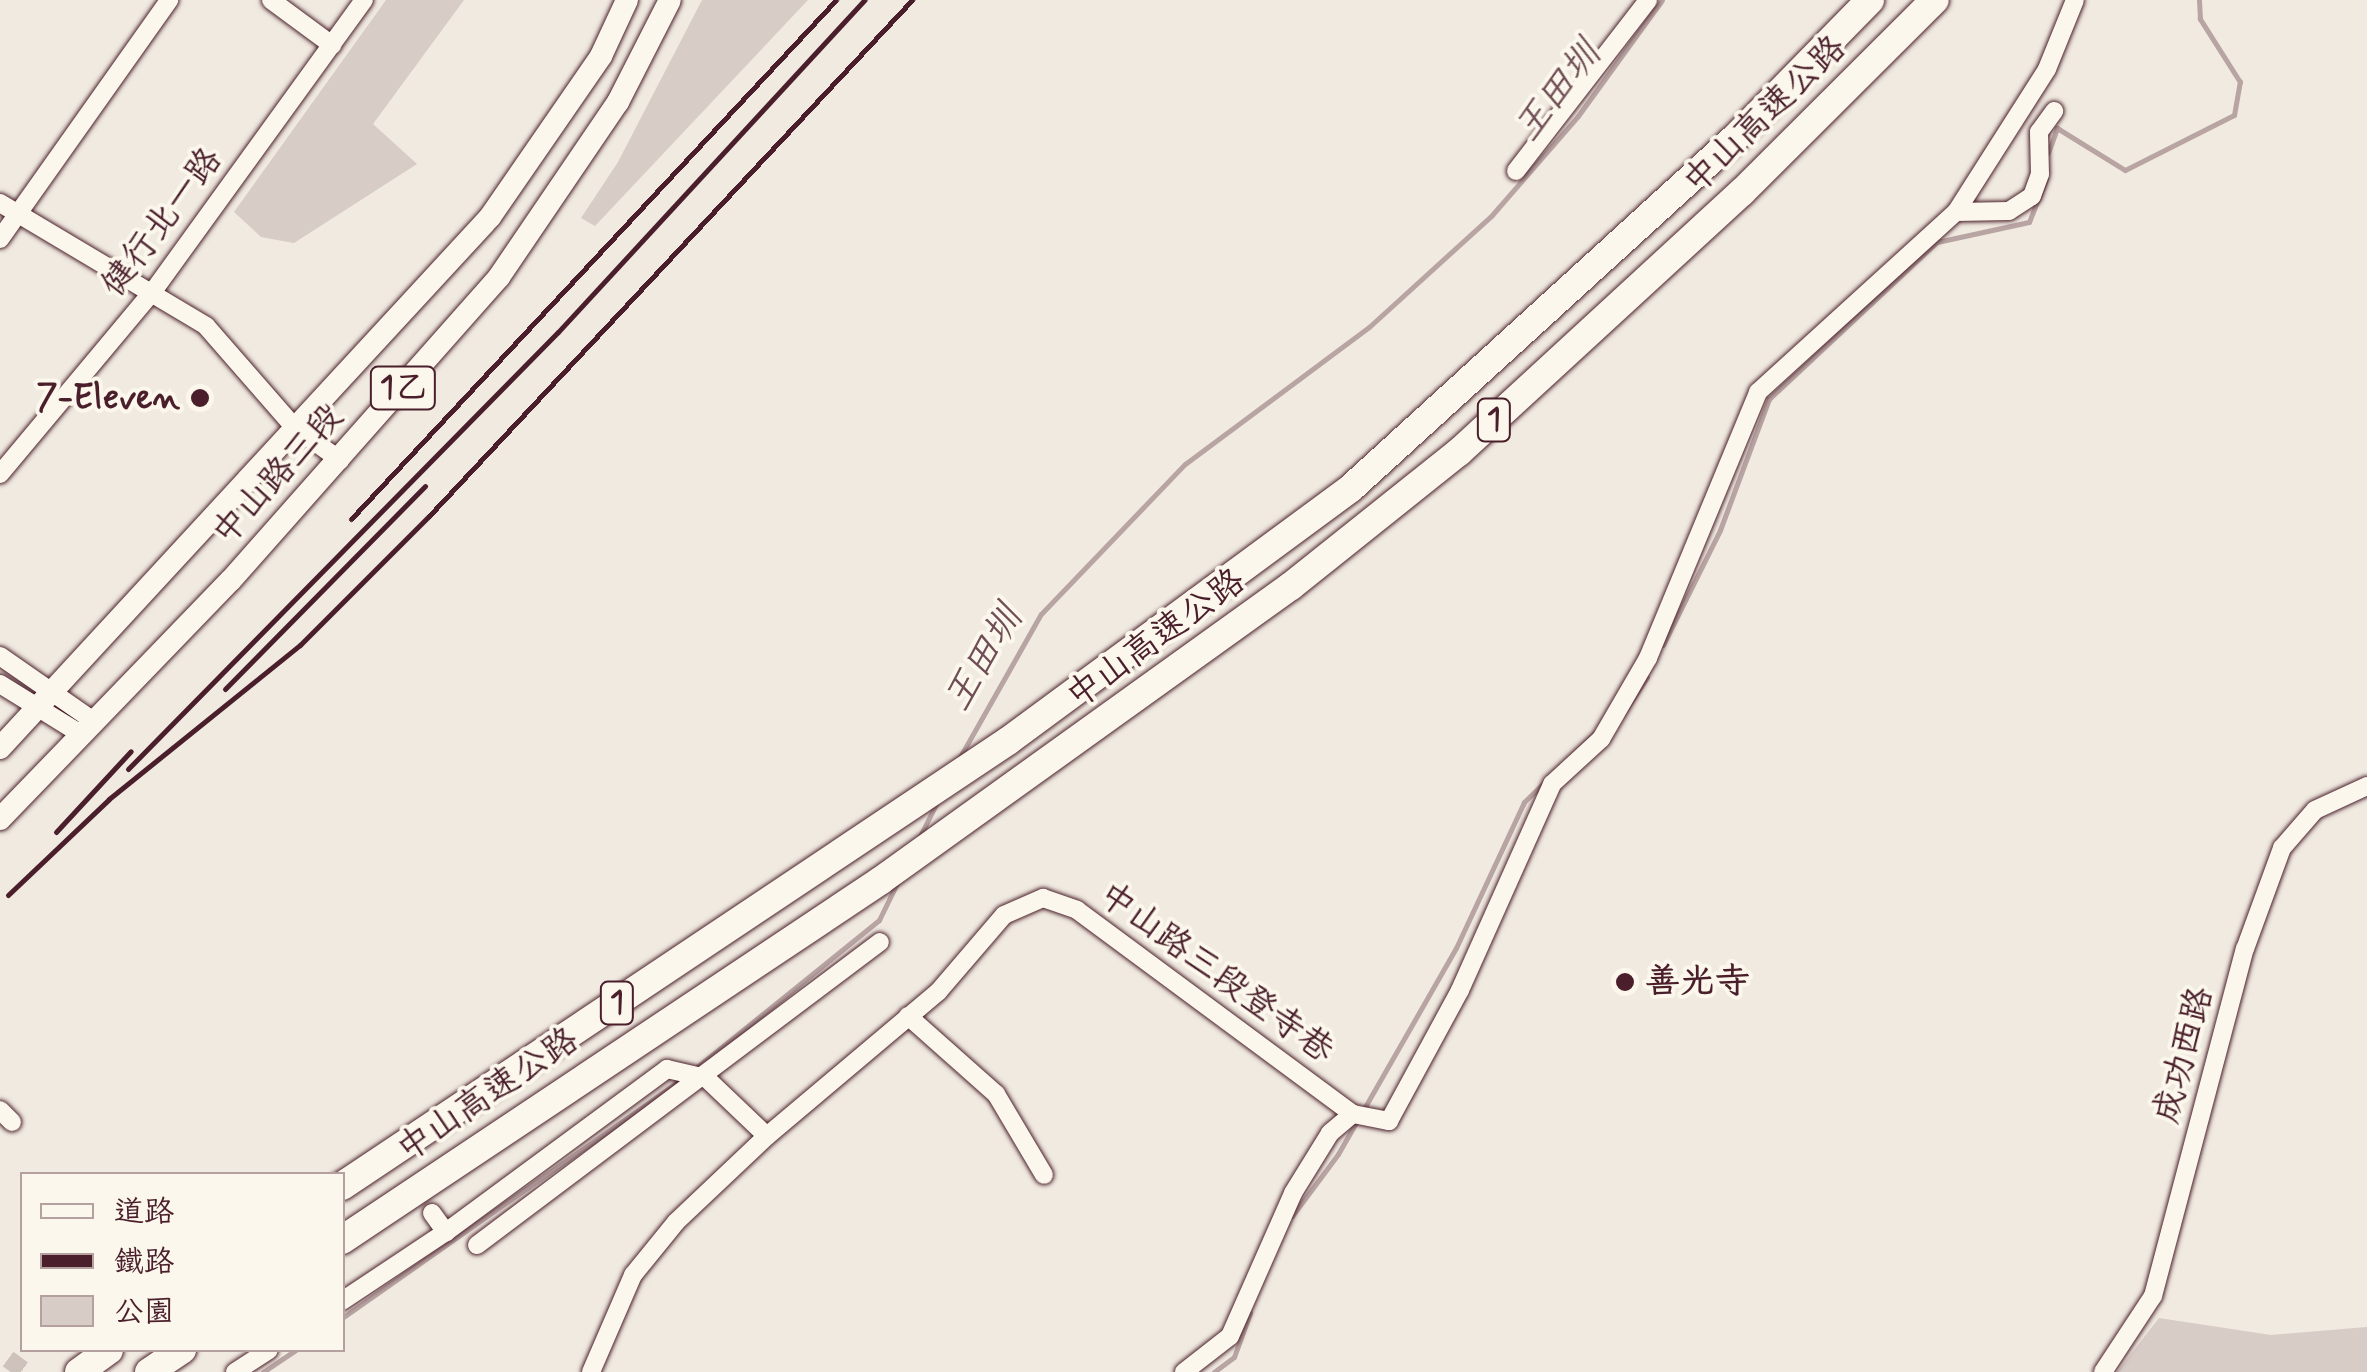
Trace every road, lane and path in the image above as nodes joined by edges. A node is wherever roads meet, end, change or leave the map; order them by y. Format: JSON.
{"nodes":[{"id":1,"x":169,"y":0,"type":"edge"},
{"id":2,"x":272,"y":0,"type":"edge"},
{"id":3,"x":364,"y":0,"type":"edge"},
{"id":4,"x":627,"y":0,"type":"edge"},
{"id":5,"x":670,"y":0,"type":"edge"},
{"id":6,"x":1648,"y":0,"type":"edge"},
{"id":7,"x":1870,"y":0,"type":"edge"},
{"id":8,"x":1935,"y":0,"type":"edge"},
{"id":9,"x":2075,"y":0,"type":"edge"},
{"id":10,"x":332,"y":46,"type":"junction"},
{"id":11,"x":2054,"y":111,"type":"dead end"},
{"id":12,"x":1516,"y":171,"type":"dead end"},
{"id":13,"x":0,"y":203,"type":"edge"},
{"id":14,"x":1956,"y":212,"type":"junction"},
{"id":15,"x":18,"y":213,"type":"junction"},
{"id":16,"x":0,"y":238,"type":"edge"},
{"id":17,"x":154,"y":290,"type":"junction"},
{"id":18,"x":294,"y":427,"type":"junction"},
{"id":19,"x":340,"y":460,"type":"junction"},
{"id":20,"x":0,"y":474,"type":"edge"},
{"id":21,"x":0,"y":656,"type":"edge"},
{"id":22,"x":0,"y":684,"type":"edge"},
{"id":23,"x":45,"y":699,"type":"junction"},
{"id":24,"x":86,"y":726,"type":"junction"},
{"id":25,"x":0,"y":748,"type":"edge"},
{"id":26,"x":2367,"y":786,"type":"edge"},
{"id":27,"x":0,"y":819,"type":"edge"},
{"id":28,"x":880,"y":942,"type":"dead end"},
{"id":29,"x":908,"y":1016,"type":"junction"},
{"id":30,"x":706,"y":1078,"type":"junction"},
{"id":31,"x":1359,"y":1116,"type":"junction"},
{"id":32,"x":767,"y":1136,"type":"junction"},
{"id":33,"x":1044,"y":1175,"type":"dead end"},
{"id":34,"x":345,"y":1184,"type":"edge"},
{"id":35,"x":432,"y":1213,"type":"dead end"},
{"id":36,"x":446,"y":1232,"type":"junction"},
{"id":37,"x":345,"y":1238,"type":"edge"},
{"id":38,"x":476,"y":1245,"type":"dead end"},
{"id":39,"x":345,"y":1299,"type":"edge"},
{"id":40,"x":106,"y":1352,"type":"edge"},
{"id":41,"x":179,"y":1352,"type":"edge"},
{"id":42,"x":265,"y":1352,"type":"edge"},
{"id":43,"x":78,"y":1372,"type":"edge"},
{"id":44,"x":149,"y":1372,"type":"edge"},
{"id":45,"x":234,"y":1372,"type":"edge"},
{"id":46,"x":590,"y":1372,"type":"edge"},
{"id":47,"x":1184,"y":1372,"type":"edge"},
{"id":48,"x":2103,"y":1372,"type":"edge"}],
"edges":[{"from":1,"to":15,"type":"street"},
{"from":2,"to":10,"type":"street"},
{"from":3,"to":10,"type":"street","name":"健行北一路"},
{"from":4,"to":18,"type":"main road","name":"中山路三段","number":"1乙"},
{"from":5,"to":19,"type":"main road","name":"中山路三段","number":"1乙"},
{"from":6,"to":12,"type":"street"},
{"from":7,"to":34,"type":"highway","name":"中山高速公路","number":"1"},
{"from":8,"to":37,"type":"highway","name":"中山高速公路","number":"1"},
{"from":9,"to":14,"type":"street"},
{"from":10,"to":17,"type":"street","name":"健行北一路"},
{"from":11,"to":14,"type":"street"},
{"from":13,"to":15,"type":"street"},
{"from":14,"to":31,"type":"street"},
{"from":15,"to":16,"type":"street"},
{"from":15,"to":17,"type":"street"},
{"from":17,"to":18,"type":"street"},
{"from":17,"to":20,"type":"street","name":"健行北一路"},
{"from":18,"to":19,"type":"street"},
{"from":18,"to":23,"type":"main road","name":"中山路三段","number":"1乙"},
{"from":19,"to":24,"type":"main road","name":"中山路三段","number":"1乙"},
{"from":21,"to":23,"type":"street"},
{"from":22,"to":23,"type":"street"},
{"from":23,"to":24,"type":"street"},
{"from":23,"to":25,"type":"main road","name":"中山路三段","number":"1乙"},
{"from":24,"to":27,"type":"main road","name":"中山路三段","number":"1乙"},
{"from":26,"to":48,"type":"street","name":"成功西路"},
{"from":28,"to":30,"type":"street"},
{"from":29,"to":31,"type":"street","name":"中山路三段登寺巷"},
{"from":29,"to":32,"type":"street","name":"中山路三段登寺巷"},
{"from":29,"to":33,"type":"street"},
{"from":30,"to":32,"type":"street"},
{"from":30,"to":36,"type":"street"},
{"from":30,"to":38,"type":"street"},
{"from":31,"to":47,"type":"street"},
{"from":32,"to":46,"type":"street","name":"中山路三段登寺巷"},
{"from":35,"to":36,"type":"street"},
{"from":36,"to":39,"type":"street"},
{"from":40,"to":43,"type":"highway"},
{"from":41,"to":44,"type":"highway"},
{"from":42,"to":45,"type":"street"}]}
